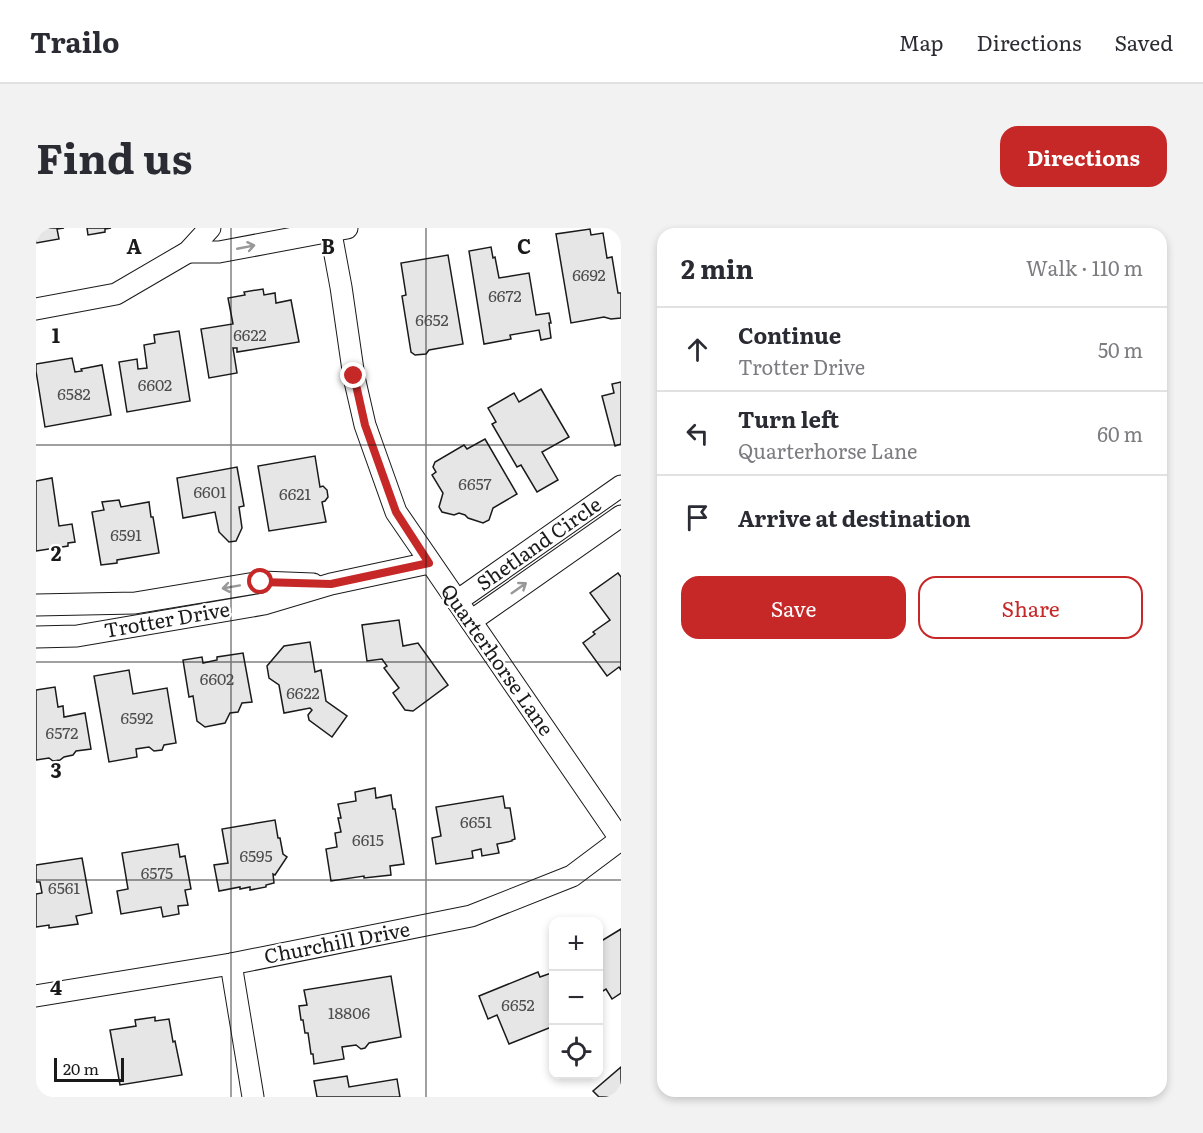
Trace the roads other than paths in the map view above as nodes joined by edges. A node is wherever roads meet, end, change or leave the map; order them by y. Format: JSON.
{"nodes":[{"id":1,"x":210,"y":228,"type":"edge"},
{"id":2,"x":336,"y":229,"type":"edge"},
{"id":3,"x":188,"y":252,"type":"junction"},
{"id":4,"x":36,"y":309,"type":"edge"},
{"id":5,"x":621,"y":486,"type":"edge"},
{"id":6,"x":621,"y":516,"type":"edge"},
{"id":7,"x":429,"y":563,"type":"junction"},
{"id":8,"x":331,"y":584,"type":"junction"},
{"id":9,"x":457,"y":602,"type":"junction"},
{"id":10,"x":36,"y":604,"type":"edge"},
{"id":11,"x":471,"y":621,"type":"junction"},
{"id":12,"x":36,"y":637,"type":"edge"},
{"id":13,"x":621,"y":840,"type":"edge"},
{"id":14,"x":231,"y":964,"type":"junction"},
{"id":15,"x":36,"y":996,"type":"edge"},
{"id":16,"x":253,"y":1097,"type":"edge"}],
"edges":[{"from":1,"to":3,"type":"street"},
{"from":3,"to":2,"type":"street","one_way":true},
{"from":2,"to":7,"type":"street","name":"Quarterhorse Lane"},
{"from":3,"to":4,"type":"street"},
{"from":5,"to":9,"type":"street","name":"Shetland Circle"},
{"from":11,"to":6,"type":"street","name":"Shetland Circle","one_way":true},
{"from":7,"to":8,"type":"street","name":"Trotter Drive"},
{"from":7,"to":9,"type":"street","name":"Quarterhorse Lane"},
{"from":8,"to":10,"type":"street","name":"Trotter Drive","one_way":true},
{"from":8,"to":12,"type":"street","name":"Trotter Drive"},
{"from":9,"to":11,"type":"street","name":"Quarterhorse Lane"},
{"from":11,"to":13,"type":"street","name":"Quarterhorse Lane"},
{"from":13,"to":14,"type":"street","name":"Churchill Drive"},
{"from":14,"to":15,"type":"street","name":"Churchill Drive"},
{"from":14,"to":16,"type":"street"}]}
